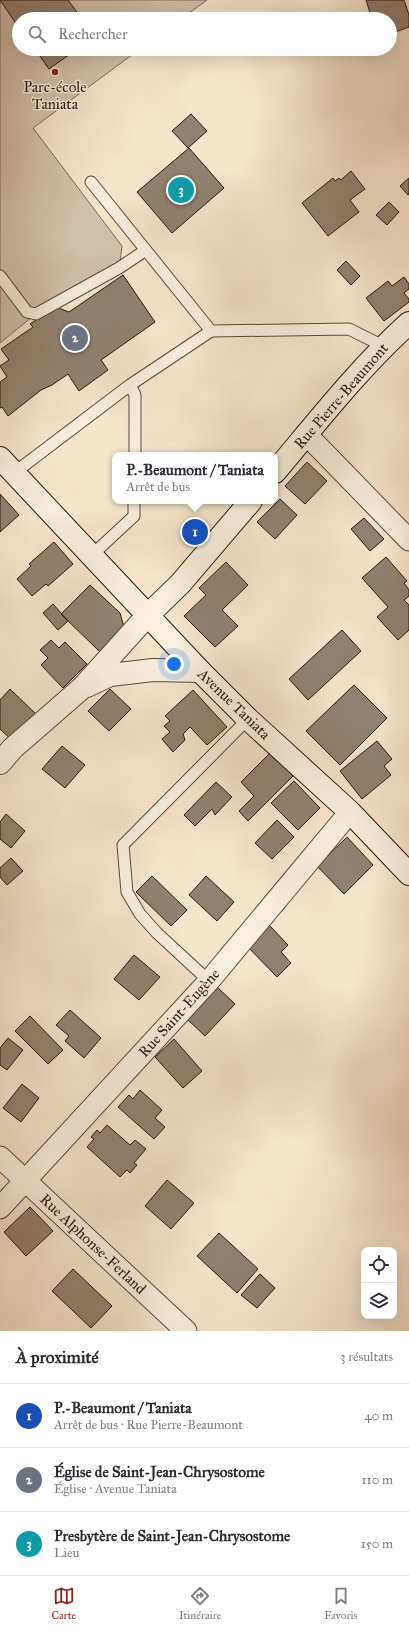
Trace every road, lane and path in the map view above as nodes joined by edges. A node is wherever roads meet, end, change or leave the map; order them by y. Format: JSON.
{"nodes":[{"id":1,"x":91,"y":182,"type":"dead end"},
{"id":2,"x":146,"y":250,"type":"junction"},
{"id":3,"x":0,"y":276,"type":"edge"},
{"id":4,"x":409,"y":323,"type":"edge"},
{"id":5,"x":211,"y":331,"type":"junction"},
{"id":6,"x":383,"y":346,"type":"junction"},
{"id":7,"x":130,"y":385,"type":"junction"},
{"id":8,"x":306,"y":434,"type":"junction"},
{"id":9,"x":135,"y":452,"type":"edge"},
{"id":10,"x":7,"y":466,"type":"edge"},
{"id":11,"x":278,"y":468,"type":"edge"},
{"id":12,"x":134,"y":504,"type":"edge"},
{"id":13,"x":248,"y":504,"type":"edge"},
{"id":14,"x":409,"y":540,"type":"edge"},
{"id":15,"x":91,"y":556,"type":"junction"},
{"id":16,"x":147,"y":616,"type":"junction"},
{"id":17,"x":200,"y":671,"type":"junction"},
{"id":18,"x":82,"y":688,"type":"junction"},
{"id":19,"x":248,"y":719,"type":"junction"},
{"id":20,"x":0,"y":763,"type":"edge"},
{"id":21,"x":350,"y":812,"type":"junction"},
{"id":22,"x":409,"y":874,"type":"edge"},
{"id":23,"x":209,"y":981,"type":"junction"},
{"id":24,"x":0,"y":1157,"type":"edge"},
{"id":25,"x":26,"y":1181,"type":"junction"},
{"id":26,"x":0,"y":1208,"type":"edge"},
{"id":27,"x":186,"y":1331,"type":"edge"}],
"edges":[{"from":1,"to":2,"type":"lane"},
{"from":2,"to":3,"type":"lane"},
{"from":2,"to":5,"type":"lane"},
{"from":4,"to":6,"type":"main road","name":"Rue Pierre-Beaumont"},
{"from":5,"to":6,"type":"lane"},
{"from":5,"to":7,"type":"lane"},
{"from":6,"to":8,"type":"main road","name":"Rue Pierre-Beaumont"},
{"from":7,"to":9,"type":"lane"},
{"from":7,"to":10,"type":"lane"},
{"from":8,"to":11,"type":"main road","name":"Rue Pierre-Beaumont"},
{"from":8,"to":14,"type":"street"},
{"from":10,"to":15,"type":"main road","name":"Avenue Taniata"},
{"from":12,"to":15,"type":"lane"},
{"from":13,"to":16,"type":"main road"},
{"from":15,"to":16,"type":"main road","name":"Avenue Taniata"},
{"from":16,"to":17,"type":"main road","name":"Avenue Taniata"},
{"from":16,"to":18,"type":"main road"},
{"from":17,"to":18,"type":"main road"},
{"from":17,"to":19,"type":"main road","name":"Avenue Taniata"},
{"from":18,"to":20,"type":"main road"},
{"from":19,"to":21,"type":"main road","name":"Avenue Taniata"},
{"from":19,"to":23,"type":"lane"},
{"from":21,"to":22,"type":"main road","name":"Avenue Taniata"},
{"from":21,"to":23,"type":"street","name":"Rue Saint-Eugène"},
{"from":23,"to":25,"type":"street","name":"Rue Saint-Eugène"},
{"from":24,"to":25,"type":"street","name":"Rue Alphonse-Ferland"},
{"from":25,"to":26,"type":"street","name":"Rue Saint-Eugène"},
{"from":25,"to":27,"type":"street","name":"Rue Alphonse-Ferland"}]}
